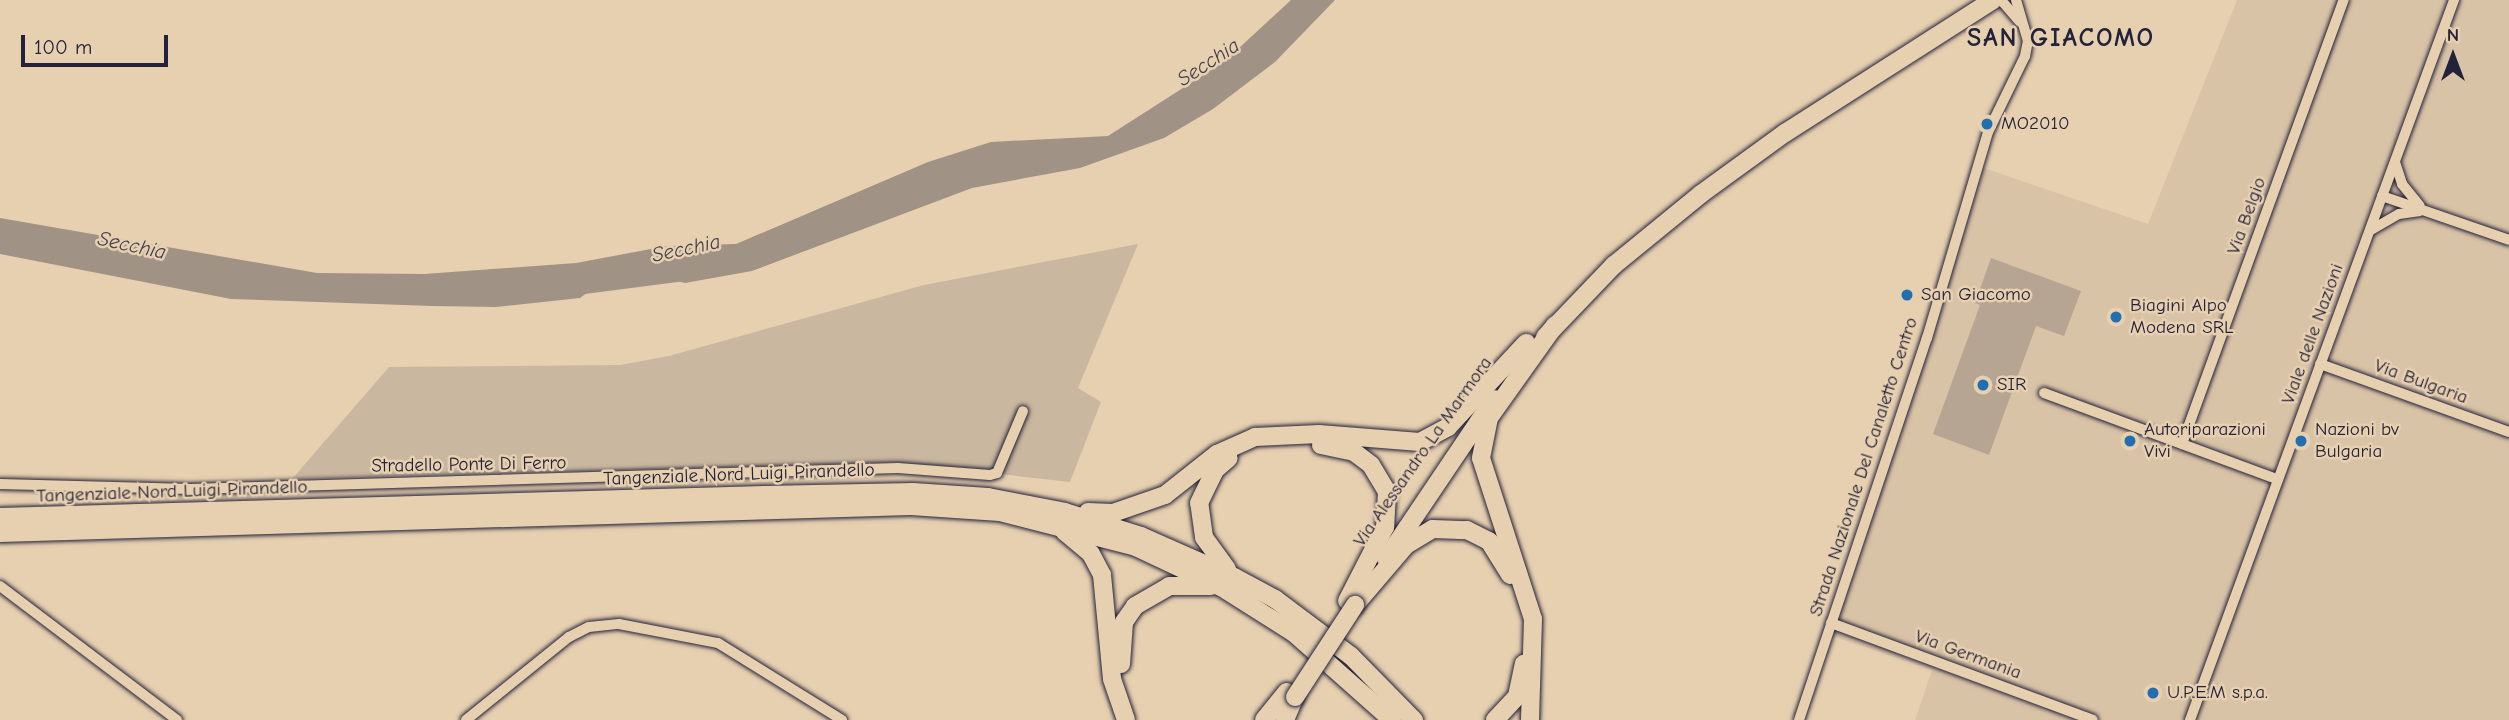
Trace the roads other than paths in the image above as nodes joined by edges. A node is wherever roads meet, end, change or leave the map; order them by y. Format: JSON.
{"nodes":[{"id":1,"x":1993,"y":0,"type":"edge"},
{"id":2,"x":2001,"y":0,"type":"edge"},
{"id":3,"x":2016,"y":0,"type":"edge"},
{"id":4,"x":2344,"y":0,"type":"edge"},
{"id":5,"x":2454,"y":0,"type":"edge"},
{"id":6,"x":2024,"y":27,"type":"junction"},
{"id":7,"x":1785,"y":133,"type":"junction"},
{"id":8,"x":2395,"y":162,"type":"junction"},
{"id":9,"x":2382,"y":196,"type":"junction"},
{"id":10,"x":2425,"y":210,"type":"junction"},
{"id":11,"x":2369,"y":232,"type":"junction"},
{"id":12,"x":2509,"y":240,"type":"edge"},
{"id":13,"x":1555,"y":325,"type":"junction"},
{"id":14,"x":1526,"y":344,"type":"junction"},
{"id":15,"x":2320,"y":364,"type":"junction"},
{"id":16,"x":2044,"y":393,"type":"dead end"},
{"id":17,"x":1023,"y":411,"type":"dead end"},
{"id":18,"x":2509,"y":432,"type":"edge"},
{"id":19,"x":2182,"y":444,"type":"junction"},
{"id":20,"x":2277,"y":479,"type":"junction"},
{"id":21,"x":0,"y":484,"type":"edge"},
{"id":22,"x":1049,"y":515,"type":"junction"},
{"id":23,"x":0,"y":517,"type":"edge"},
{"id":24,"x":0,"y":533,"type":"edge"},
{"id":25,"x":1228,"y":582,"type":"junction"},
{"id":26,"x":0,"y":586,"type":"edge"},
{"id":27,"x":1351,"y":603,"type":"junction"},
{"id":28,"x":1831,"y":624,"type":"junction"},
{"id":29,"x":1291,"y":694,"type":"junction"},
{"id":30,"x":1404,"y":717,"type":"edge"},
{"id":31,"x":177,"y":720,"type":"edge"},
{"id":32,"x":466,"y":720,"type":"edge"},
{"id":33,"x":842,"y":720,"type":"edge"},
{"id":34,"x":1126,"y":720,"type":"edge"},
{"id":35,"x":1137,"y":720,"type":"edge"},
{"id":36,"x":1264,"y":720,"type":"edge"},
{"id":37,"x":1285,"y":720,"type":"edge"},
{"id":38,"x":1424,"y":720,"type":"edge"},
{"id":39,"x":1495,"y":720,"type":"edge"},
{"id":40,"x":1530,"y":720,"type":"edge"},
{"id":41,"x":1799,"y":720,"type":"edge"},
{"id":42,"x":2093,"y":720,"type":"edge"},
{"id":43,"x":2190,"y":720,"type":"edge"}],
"edges":[{"from":1,"to":7,"type":"main road","name":"Via Alessandro La Marmora"},
{"from":2,"to":6,"type":"street"},
{"from":3,"to":6,"type":"street","name":"Strada Nazionale Del Canaletto Centro"},
{"from":4,"to":19,"type":"street","name":"Via Belgio"},
{"from":5,"to":8,"type":"street","name":"Viale delle Nazioni"},
{"from":6,"to":28,"type":"street","name":"Strada Nazionale Del Canaletto Centro"},
{"from":7,"to":13,"type":"main road","name":"Via Alessandro La Marmora"},
{"from":7,"to":14,"type":"main road","name":"Via Alessandro La Marmora"},
{"from":8,"to":9,"type":"street","name":"Viale delle Nazioni"},
{"from":8,"to":10,"type":"street"},
{"from":9,"to":10,"type":"street"},
{"from":9,"to":11,"type":"street","name":"Viale delle Nazioni"},
{"from":10,"to":11,"type":"street"},
{"from":10,"to":12,"type":"street"},
{"from":11,"to":15,"type":"street","name":"Viale delle Nazioni"},
{"from":13,"to":27,"type":"main road","name":"Via Alessandro La Marmora"},
{"from":13,"to":40,"type":"main road"},
{"from":14,"to":22,"type":"main road"},
{"from":14,"to":27,"type":"main road","name":"Via Alessandro La Marmora"},
{"from":15,"to":18,"type":"street","name":"Via Bulgaria"},
{"from":15,"to":20,"type":"street","name":"Viale delle Nazioni"},
{"from":16,"to":19,"type":"street"},
{"from":17,"to":21,"type":"street","name":"Stradello Ponte Di Ferro"},
{"from":19,"to":20,"type":"street"},
{"from":20,"to":43,"type":"street","name":"Viale delle Nazioni"},
{"from":22,"to":23,"type":"main road","name":"Tangenziale Nord Luigi Pirandello"},
{"from":22,"to":24,"type":"main road","name":"Tangenziale Nord Luigi Pirandello"},
{"from":22,"to":25,"type":"main road","name":"Tangenziale Nord Luigi Pirandello"},
{"from":22,"to":34,"type":"main road"},
{"from":25,"to":27,"type":"main road"},
{"from":25,"to":30,"type":"main road","name":"Tangenziale Nord Luigi Pirandello"},
{"from":25,"to":35,"type":"main road"},
{"from":26,"to":31,"type":"street"},
{"from":27,"to":29,"type":"main road","name":"Via Alessandro La Marmora","bridge":true},
{"from":27,"to":39,"type":"main road"},
{"from":28,"to":41,"type":"street","name":"Strada Nazionale Del Canaletto Centro"},
{"from":28,"to":42,"type":"street","name":"Via Germania"},
{"from":29,"to":36,"type":"main road"},
{"from":29,"to":37,"type":"main road"},
{"from":30,"to":38,"type":"main road","name":"Tangenziale Nord Luigi Pirandello"},
{"from":32,"to":33,"type":"street"}]}
